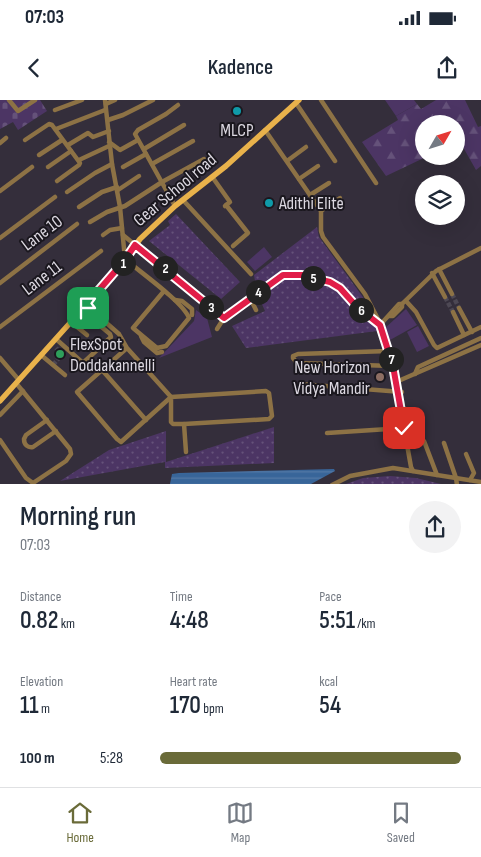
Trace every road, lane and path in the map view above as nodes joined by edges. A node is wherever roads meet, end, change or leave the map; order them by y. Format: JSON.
{"nodes":[{"id":1,"x":9,"y":100,"type":"edge"},
{"id":2,"x":35,"y":100,"type":"edge"},
{"id":3,"x":82,"y":100,"type":"edge"},
{"id":4,"x":115,"y":100,"type":"edge"},
{"id":5,"x":153,"y":100,"type":"edge"},
{"id":6,"x":321,"y":100,"type":"edge"},
{"id":7,"x":297,"y":101,"type":"edge"},
{"id":8,"x":105,"y":102,"type":"edge"},
{"id":9,"x":178,"y":105,"type":"dead end"},
{"id":10,"x":55,"y":110,"type":"dead end"},
{"id":11,"x":106,"y":110,"type":"junction"},
{"id":12,"x":108,"y":120,"type":"junction"},
{"id":13,"x":184,"y":125,"type":"dead end"},
{"id":14,"x":56,"y":129,"type":"junction"},
{"id":15,"x":265,"y":130,"type":"junction"},
{"id":16,"x":109,"y":131,"type":"junction"},
{"id":17,"x":6,"y":138,"type":"dead end"},
{"id":18,"x":25,"y":140,"type":"dead end"},
{"id":19,"x":62,"y":140,"type":"junction"},
{"id":20,"x":138,"y":140,"type":"junction"},
{"id":21,"x":193,"y":141,"type":"dead end"},
{"id":22,"x":0,"y":143,"type":"edge"},
{"id":23,"x":109,"y":144,"type":"junction"},
{"id":24,"x":68,"y":145,"type":"junction"},
{"id":25,"x":306,"y":148,"type":"dead end"},
{"id":26,"x":71,"y":151,"type":"junction"},
{"id":27,"x":145,"y":151,"type":"junction"},
{"id":28,"x":39,"y":155,"type":"dead end"},
{"id":29,"x":204,"y":159,"type":"dead end"},
{"id":30,"x":79,"y":160,"type":"junction"},
{"id":31,"x":287,"y":161,"type":"junction"},
{"id":32,"x":335,"y":161,"type":"dead end"},
{"id":33,"x":112,"y":164,"type":"junction"},
{"id":34,"x":152,"y":164,"type":"junction"},
{"id":35,"x":318,"y":166,"type":"dead end"},
{"id":36,"x":32,"y":167,"type":"dead end"},
{"id":37,"x":48,"y":167,"type":"dead end"},
{"id":38,"x":123,"y":168,"type":"dead end"},
{"id":39,"x":139,"y":176,"type":"dead end"},
{"id":40,"x":213,"y":178,"type":"junction"},
{"id":41,"x":299,"y":179,"type":"junction"},
{"id":42,"x":57,"y":181,"type":"dead end"},
{"id":43,"x":162,"y":182,"type":"junction"},
{"id":44,"x":329,"y":183,"type":"dead end"},
{"id":45,"x":376,"y":183,"type":"dead end"},
{"id":46,"x":118,"y":188,"type":"junction"},
{"id":47,"x":0,"y":191,"type":"edge"},
{"id":48,"x":67,"y":192,"type":"dead end"},
{"id":49,"x":310,"y":195,"type":"junction"},
{"id":50,"x":55,"y":197,"type":"dead end"},
{"id":51,"x":340,"y":198,"type":"dead end"},
{"id":52,"x":183,"y":200,"type":"junction"},
{"id":53,"x":175,"y":206,"type":"junction"},
{"id":54,"x":79,"y":207,"type":"dead end"},
{"id":55,"x":120,"y":207,"type":"junction"},
{"id":56,"x":321,"y":211,"type":"junction"},
{"id":57,"x":90,"y":222,"type":"dead end"},
{"id":58,"x":77,"y":224,"type":"dead end"},
{"id":59,"x":122,"y":228,"type":"junction"},
{"id":60,"x":103,"y":234,"type":"dead end"},
{"id":61,"x":123,"y":235,"type":"junction"},
{"id":62,"x":0,"y":238,"type":"edge"},
{"id":63,"x":135,"y":245,"type":"junction"},
{"id":64,"x":232,"y":246,"type":"dead end"},
{"id":65,"x":481,"y":248,"type":"edge"},
{"id":66,"x":101,"y":251,"type":"dead end"},
{"id":67,"x":125,"y":260,"type":"junction"},
{"id":68,"x":439,"y":269,"type":"junction"},
{"id":69,"x":250,"y":274,"type":"dead end"},
{"id":70,"x":432,"y":274,"type":"junction"},
{"id":71,"x":0,"y":282,"type":"edge"},
{"id":72,"x":164,"y":291,"type":"junction"},
{"id":73,"x":452,"y":294,"type":"tunnel mouth"},
{"id":74,"x":445,"y":297,"type":"tunnel mouth"},
{"id":75,"x":250,"y":298,"type":"junction"},
{"id":76,"x":175,"y":300,"type":"junction"},
{"id":77,"x":404,"y":302,"type":"junction"},
{"id":78,"x":83,"y":308,"type":"junction"},
{"id":79,"x":459,"y":308,"type":"tunnel mouth"},
{"id":80,"x":256,"y":310,"type":"dead end"},
{"id":81,"x":452,"y":312,"type":"tunnel mouth"},
{"id":82,"x":192,"y":315,"type":"dead end"},
{"id":83,"x":224,"y":318,"type":"junction"},
{"id":84,"x":71,"y":322,"type":"junction"},
{"id":85,"x":380,"y":325,"type":"junction"},
{"id":86,"x":0,"y":327,"type":"edge"},
{"id":87,"x":481,"y":328,"type":"edge"},
{"id":88,"x":217,"y":329,"type":"dead end"},
{"id":89,"x":472,"y":332,"type":"junction"},
{"id":90,"x":87,"y":335,"type":"dead end"},
{"id":91,"x":141,"y":335,"type":"junction"},
{"id":92,"x":464,"y":335,"type":"junction"},
{"id":93,"x":481,"y":338,"type":"edge"},
{"id":94,"x":54,"y":344,"type":"junction"},
{"id":95,"x":481,"y":345,"type":"edge"},
{"id":96,"x":127,"y":348,"type":"junction"},
{"id":97,"x":388,"y":351,"type":"junction"},
{"id":98,"x":162,"y":352,"type":"dead end"},
{"id":99,"x":41,"y":355,"type":"junction"},
{"id":100,"x":0,"y":358,"type":"edge"},
{"id":101,"x":393,"y":366,"type":"junction"},
{"id":102,"x":102,"y":370,"type":"junction"},
{"id":103,"x":415,"y":374,"type":"junction"},
{"id":104,"x":66,"y":375,"type":"dead end"},
{"id":105,"x":17,"y":381,"type":"junction"},
{"id":106,"x":396,"y":382,"type":"junction"},
{"id":107,"x":300,"y":384,"type":"dead end"},
{"id":108,"x":23,"y":391,"type":"junction"},
{"id":109,"x":400,"y":392,"type":"junction"},
{"id":110,"x":171,"y":397,"type":"junction"},
{"id":111,"x":0,"y":400,"type":"edge"},
{"id":112,"x":161,"y":408,"type":"junction"},
{"id":113,"x":170,"y":412,"type":"junction"},
{"id":114,"x":0,"y":415,"type":"edge"},
{"id":115,"x":47,"y":420,"type":"junction"},
{"id":116,"x":146,"y":420,"type":"junction"},
{"id":117,"x":409,"y":423,"type":"dead end"},
{"id":118,"x":184,"y":424,"type":"junction"},
{"id":119,"x":404,"y":428,"type":"junction"},
{"id":120,"x":56,"y":431,"type":"junction"},
{"id":121,"x":411,"y":432,"type":"dead end"},
{"id":122,"x":327,"y":433,"type":"dead end"},
{"id":123,"x":0,"y":440,"type":"edge"},
{"id":124,"x":424,"y":440,"type":"dead end"},
{"id":125,"x":444,"y":443,"type":"dead end"},
{"id":126,"x":186,"y":452,"type":"dead end"},
{"id":127,"x":466,"y":454,"type":"dead end"},
{"id":128,"x":413,"y":471,"type":"junction"},
{"id":129,"x":437,"y":475,"type":"junction"},
{"id":130,"x":456,"y":478,"type":"junction"},
{"id":131,"x":470,"y":480,"type":"junction"},
{"id":132,"x":481,"y":482,"type":"edge"},
{"id":133,"x":332,"y":484,"type":"edge"},
{"id":134,"x":457,"y":484,"type":"edge"}],
"edges":[{"from":1,"to":2,"type":"street"},
{"from":3,"to":10,"type":"street"},
{"from":4,"to":8,"type":"street"},
{"from":5,"to":12,"type":"street"},
{"from":6,"to":45,"type":"street"},
{"from":7,"to":15,"type":"main road","name":"Gear School road"},
{"from":7,"to":32,"type":"street"},
{"from":8,"to":11,"type":"street"},
{"from":9,"to":20,"type":"street"},
{"from":11,"to":12,"type":"street"},
{"from":11,"to":14,"type":"street"},
{"from":12,"to":16,"type":"street"},
{"from":13,"to":27,"type":"street"},
{"from":14,"to":18,"type":"street"},
{"from":14,"to":19,"type":"street"},
{"from":15,"to":31,"type":"street"},
{"from":15,"to":40,"type":"main road","name":"Gear School road"},
{"from":16,"to":23,"type":"street"},
{"from":16,"to":24,"type":"street"},
{"from":17,"to":22,"type":"street"},
{"from":19,"to":24,"type":"street"},
{"from":19,"to":28,"type":"street"},
{"from":20,"to":23,"type":"street"},
{"from":20,"to":27,"type":"street"},
{"from":21,"to":34,"type":"street"},
{"from":23,"to":30,"type":"street"},
{"from":23,"to":33,"type":"street"},
{"from":24,"to":26,"type":"street"},
{"from":25,"to":31,"type":"street"},
{"from":26,"to":30,"type":"street"},
{"from":26,"to":37,"type":"street"},
{"from":27,"to":34,"type":"street"},
{"from":27,"to":38,"type":"street"},
{"from":29,"to":43,"type":"street"},
{"from":30,"to":42,"type":"street"},
{"from":31,"to":41,"type":"street"},
{"from":33,"to":46,"type":"street"},
{"from":33,"to":48,"type":"street"},
{"from":34,"to":43,"type":"street"},
{"from":35,"to":41,"type":"street"},
{"from":36,"to":47,"type":"street"},
{"from":39,"to":46,"type":"street"},
{"from":40,"to":52,"type":"main road","name":"Gear School road"},
{"from":40,"to":64,"type":"street"},
{"from":41,"to":49,"type":"street"},
{"from":43,"to":53,"type":"street"},
{"from":43,"to":55,"type":"street"},
{"from":44,"to":49,"type":"street"},
{"from":46,"to":54,"type":"street"},
{"from":46,"to":55,"type":"street"},
{"from":49,"to":56,"type":"street"},
{"from":50,"to":62,"type":"street"},
{"from":51,"to":56,"type":"street"},
{"from":52,"to":53,"type":"main road","name":"Gear School road"},
{"from":52,"to":69,"type":"street"},
{"from":53,"to":63,"type":"main road","name":"Gear School road"},
{"from":55,"to":57,"type":"street"},
{"from":55,"to":59,"type":"street"},
{"from":56,"to":85,"type":"street"},
{"from":58,"to":71,"type":"street","name":"Lane 10"},
{"from":59,"to":60,"type":"street"},
{"from":59,"to":61,"type":"street"},
{"from":61,"to":63,"type":"street"},
{"from":61,"to":67,"type":"street"},
{"from":63,"to":67,"type":"main road","name":"Gear School road"},
{"from":63,"to":83,"type":"street"},
{"from":65,"to":68,"type":"street"},
{"from":66,"to":86,"type":"street","name":"Lane 11"},
{"from":67,"to":72,"type":"street"},
{"from":67,"to":78,"type":"main road","name":"Gear School road"},
{"from":68,"to":70,"type":"street"},
{"from":68,"to":73,"type":"street"},
{"from":70,"to":74,"type":"street"},
{"from":70,"to":77,"type":"street"},
{"from":72,"to":76,"type":"street"},
{"from":72,"to":91,"type":"street"},
{"from":75,"to":80,"type":"street"},
{"from":75,"to":83,"type":"street"},
{"from":75,"to":85,"type":"street"},
{"from":76,"to":82,"type":"street"},
{"from":76,"to":91,"type":"street"},
{"from":77,"to":85,"type":"street"},
{"from":77,"to":92,"type":"street"},
{"from":78,"to":84,"type":"main road","name":"Gear School road"},
{"from":78,"to":94,"type":"street"},
{"from":78,"to":96,"type":"street"},
{"from":79,"to":89,"type":"street"},
{"from":81,"to":92,"type":"street"},
{"from":83,"to":88,"type":"street"},
{"from":84,"to":90,"type":"street"},
{"from":84,"to":94,"type":"main road","name":"Gear School road"},
{"from":85,"to":97,"type":"street"},
{"from":87,"to":89,"type":"street"},
{"from":89,"to":92,"type":"street"},
{"from":91,"to":98,"type":"street"},
{"from":93,"to":103,"type":"street"},
{"from":94,"to":99,"type":"main road","name":"Gear School road"},
{"from":95,"to":103,"type":"street"},
{"from":96,"to":102,"type":"street"},
{"from":96,"to":110,"type":"street"},
{"from":97,"to":101,"type":"street"},
{"from":97,"to":101,"type":"street"},
{"from":99,"to":104,"type":"street"},
{"from":99,"to":105,"type":"main road","name":"Gear School road"},
{"from":100,"to":105,"type":"street"},
{"from":101,"to":106,"type":"street"},
{"from":102,"to":116,"type":"street"},
{"from":102,"to":116,"type":"street"},
{"from":103,"to":106,"type":"street"},
{"from":105,"to":108,"type":"street"},
{"from":105,"to":111,"type":"main road","name":"Gear School road"},
{"from":106,"to":109,"type":"street"},
{"from":107,"to":109,"type":"street"},
{"from":108,"to":114,"type":"street"},
{"from":108,"to":115,"type":"street"},
{"from":109,"to":119,"type":"street"},
{"from":110,"to":112,"type":"street"},
{"from":110,"to":113,"type":"street"},
{"from":110,"to":118,"type":"street"},
{"from":112,"to":113,"type":"street"},
{"from":112,"to":116,"type":"street"},
{"from":113,"to":118,"type":"street"},
{"from":115,"to":120,"type":"street"},
{"from":115,"to":120,"type":"street"},
{"from":117,"to":119,"type":"street"},
{"from":118,"to":126,"type":"street"},
{"from":119,"to":121,"type":"street"},
{"from":119,"to":122,"type":"street"},
{"from":119,"to":128,"type":"street"},
{"from":120,"to":123,"type":"street"},
{"from":124,"to":129,"type":"street"},
{"from":125,"to":130,"type":"street"},
{"from":127,"to":131,"type":"street"},
{"from":128,"to":129,"type":"street"},
{"from":128,"to":133,"type":"street"},
{"from":129,"to":130,"type":"street"},
{"from":130,"to":131,"type":"street"},
{"from":130,"to":134,"type":"street"},
{"from":131,"to":132,"type":"street"}]}
